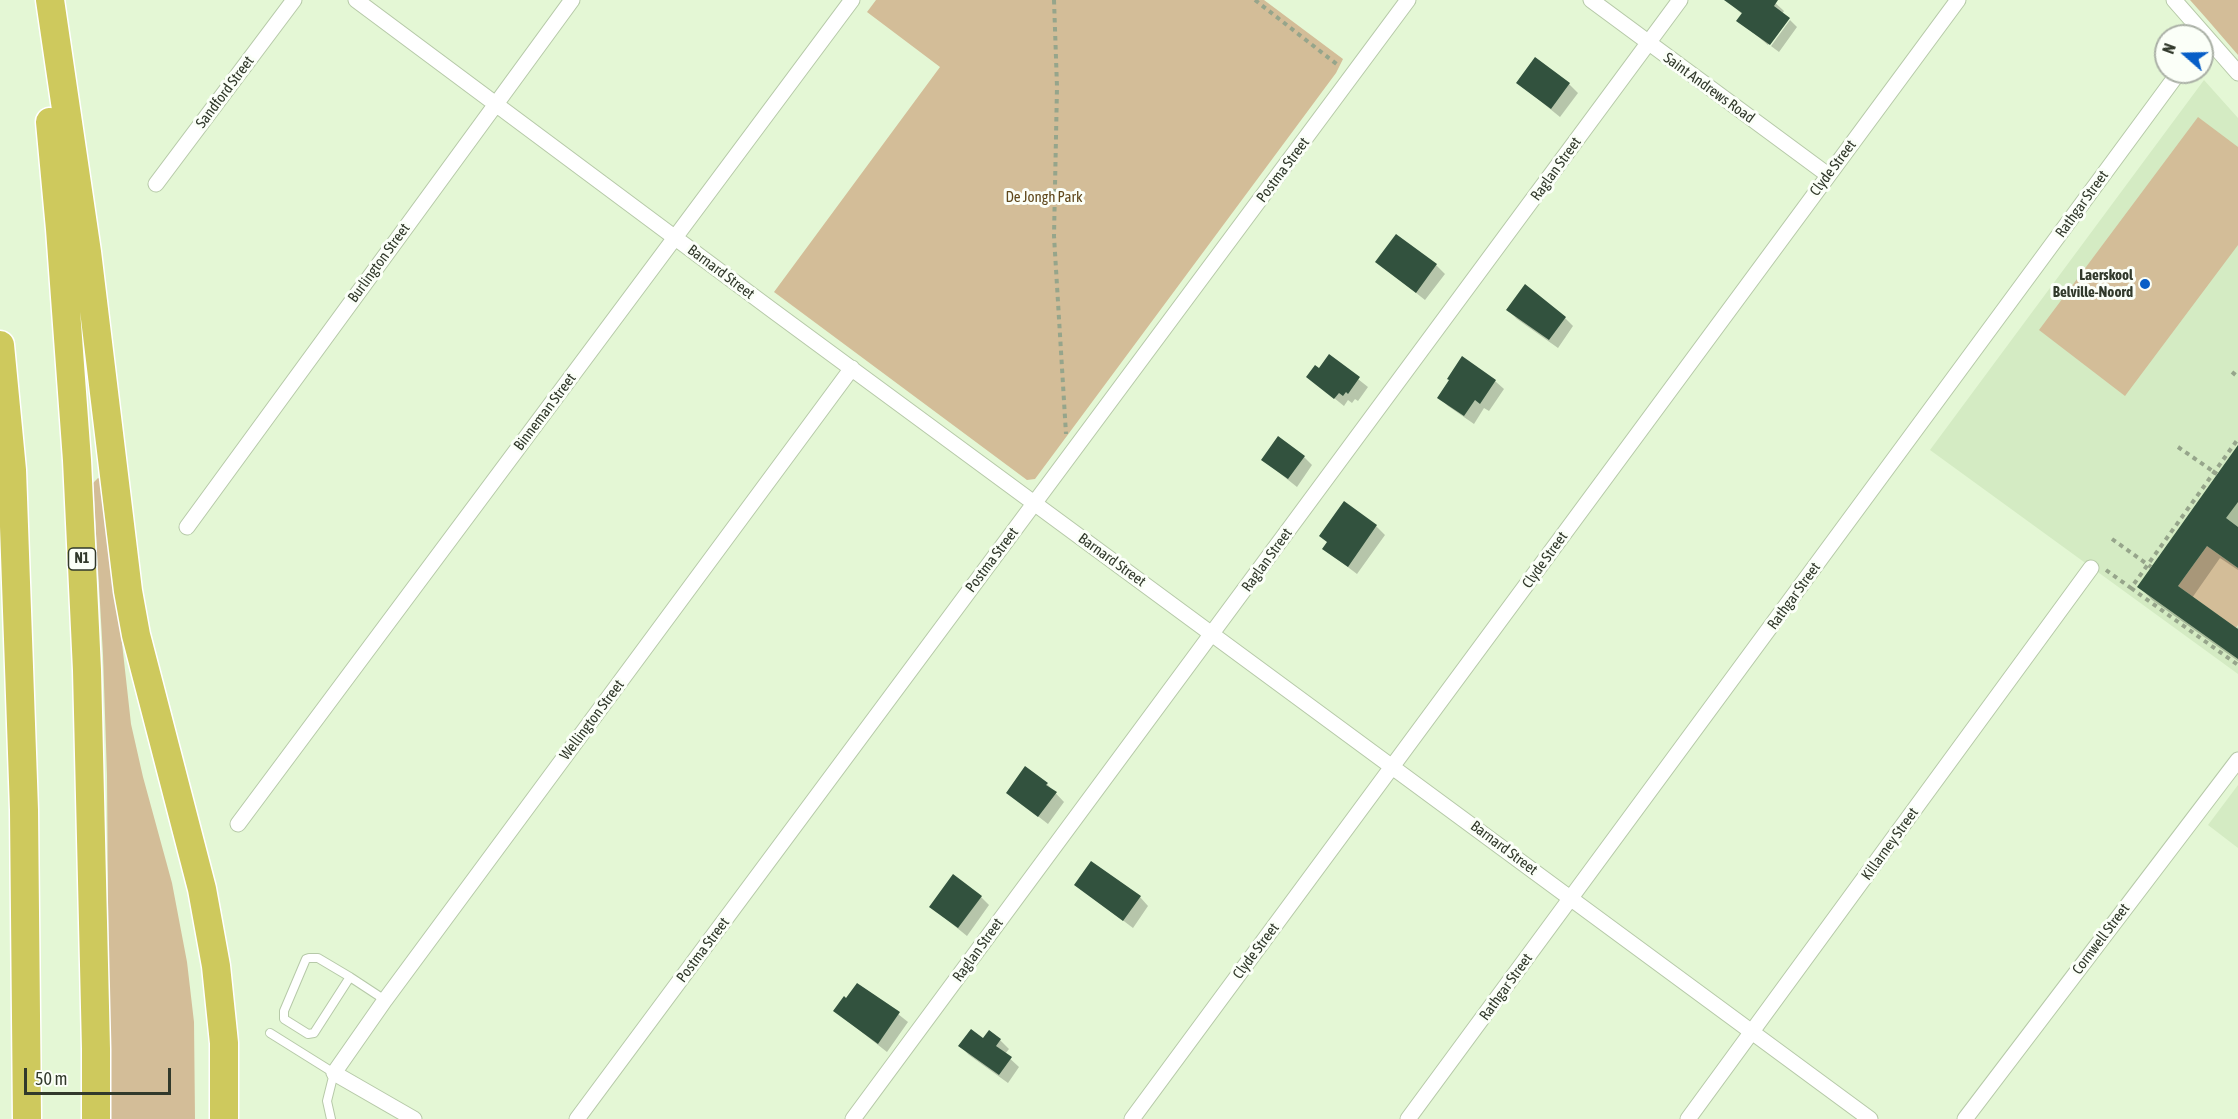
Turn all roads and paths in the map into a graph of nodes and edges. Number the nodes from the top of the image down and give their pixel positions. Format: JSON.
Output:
{"nodes":[{"id":1,"x":38,"y":0,"type":"edge"},
{"id":2,"x":50,"y":0,"type":"edge"},
{"id":3,"x":294,"y":0,"type":"edge"},
{"id":4,"x":356,"y":0,"type":"edge"},
{"id":5,"x":572,"y":0,"type":"edge"},
{"id":6,"x":852,"y":0,"type":"edge"},
{"id":7,"x":1054,"y":0,"type":"edge"},
{"id":8,"x":1255,"y":0,"type":"edge"},
{"id":9,"x":1408,"y":0,"type":"edge"},
{"id":10,"x":1590,"y":0,"type":"edge"},
{"id":11,"x":1680,"y":0,"type":"edge"},
{"id":12,"x":1958,"y":0,"type":"edge"},
{"id":13,"x":2174,"y":0,"type":"edge"},
{"id":14,"x":2192,"y":24,"type":"edge"},
{"id":15,"x":1648,"y":43,"type":"junction"},
{"id":16,"x":2214,"y":49,"type":"edge"},
{"id":17,"x":1339,"y":66,"type":"dead end"},
{"id":18,"x":2238,"y":73,"type":"edge"},
{"id":19,"x":2170,"y":84,"type":"edge"},
{"id":20,"x":495,"y":104,"type":"junction"},
{"id":21,"x":1828,"y":175,"type":"junction"},
{"id":22,"x":156,"y":184,"type":"dead end"},
{"id":23,"x":675,"y":237,"type":"junction"},
{"id":24,"x":0,"y":345,"type":"edge"},
{"id":25,"x":852,"y":368,"type":"junction"},
{"id":26,"x":2232,"y":372,"type":"dead end"},
{"id":27,"x":2238,"y":377,"type":"edge"},
{"id":28,"x":1066,"y":437,"type":"dead end"},
{"id":29,"x":2238,"y":439,"type":"edge"},
{"id":30,"x":2178,"y":447,"type":"dead end"},
{"id":31,"x":2216,"y":473,"type":"junction"},
{"id":32,"x":1034,"y":504,"type":"junction"},
{"id":33,"x":187,"y":527,"type":"dead end"},
{"id":34,"x":2112,"y":539,"type":"dead end"},
{"id":35,"x":2149,"y":566,"type":"junction"},
{"id":36,"x":2098,"y":568,"type":"joint"},
{"id":37,"x":2131,"y":588,"type":"junction"},
{"id":38,"x":1212,"y":633,"type":"junction"},
{"id":39,"x":2238,"y":665,"type":"edge"},
{"id":40,"x":2238,"y":760,"type":"edge"},
{"id":41,"x":1393,"y":766,"type":"junction"},
{"id":42,"x":238,"y":824,"type":"dead end"},
{"id":43,"x":1571,"y":898,"type":"junction"},
{"id":44,"x":350,"y":977,"type":"junction"},
{"id":45,"x":385,"y":1000,"type":"junction"},
{"id":46,"x":1752,"y":1032,"type":"junction"},
{"id":47,"x":270,"y":1033,"type":"dead end"},
{"id":48,"x":334,"y":1072,"type":"junction"},
{"id":49,"x":27,"y":1119,"type":"edge"},
{"id":50,"x":96,"y":1119,"type":"edge"},
{"id":51,"x":224,"y":1119,"type":"edge"},
{"id":52,"x":331,"y":1119,"type":"edge"},
{"id":53,"x":414,"y":1119,"type":"edge"},
{"id":54,"x":577,"y":1119,"type":"edge"},
{"id":55,"x":854,"y":1119,"type":"edge"},
{"id":56,"x":1132,"y":1119,"type":"edge"},
{"id":57,"x":1408,"y":1119,"type":"edge"},
{"id":58,"x":1688,"y":1119,"type":"edge"},
{"id":59,"x":1870,"y":1119,"type":"edge"},
{"id":60,"x":1965,"y":1119,"type":"edge"}],
"edges":[{"from":1,"to":50,"type":"highway","number":"N1"},
{"from":2,"to":51,"type":"highway"},
{"from":3,"to":22,"type":"street","name":"Sandford Street"},
{"from":4,"to":20,"type":"street","name":"Barnard Street"},
{"from":5,"to":20,"type":"street","name":"Burlington Street"},
{"from":6,"to":23,"type":"street","name":"Binneman Street"},
{"from":7,"to":28,"type":"path"},
{"from":8,"to":17,"type":"path"},
{"from":9,"to":32,"type":"street","name":"Postma Street"},
{"from":10,"to":15,"type":"street","name":"Saint Andrews Road"},
{"from":11,"to":15,"type":"street","name":"Raglan Street"},
{"from":12,"to":21,"type":"street","name":"Clyde Street"},
{"from":13,"to":14,"type":"street"},
{"from":15,"to":21,"type":"street","name":"Saint Andrews Road"},
{"from":15,"to":38,"type":"street","name":"Raglan Street"},
{"from":16,"to":18,"type":"street"},
{"from":19,"to":43,"type":"street","name":"Rathgar Street"},
{"from":20,"to":23,"type":"street","name":"Barnard Street"},
{"from":20,"to":33,"type":"street","name":"Burlington Street"},
{"from":21,"to":41,"type":"street","name":"Clyde Street"},
{"from":23,"to":25,"type":"street","name":"Barnard Street"},
{"from":23,"to":42,"type":"street","name":"Binneman Street"},
{"from":24,"to":49,"type":"highway"},
{"from":25,"to":32,"type":"street","name":"Barnard Street"},
{"from":25,"to":45,"type":"street","name":"Wellington Street"},
{"from":26,"to":27,"type":"path"},
{"from":29,"to":31,"type":"path"},
{"from":30,"to":31,"type":"path"},
{"from":31,"to":35,"type":"path"},
{"from":32,"to":38,"type":"street","name":"Barnard Street"},
{"from":32,"to":54,"type":"street","name":"Postma Street"},
{"from":34,"to":35,"type":"path"},
{"from":35,"to":37,"type":"path"},
{"from":36,"to":37,"type":"path"},
{"from":36,"to":46,"type":"street","name":"Killarney Street"},
{"from":37,"to":39,"type":"path"},
{"from":38,"to":41,"type":"street","name":"Barnard Street"},
{"from":38,"to":55,"type":"street","name":"Raglan Street"},
{"from":40,"to":60,"type":"street","name":"Cornwell Street"},
{"from":41,"to":43,"type":"street","name":"Barnard Street"},
{"from":41,"to":56,"type":"street","name":"Clyde Street"},
{"from":43,"to":46,"type":"street","name":"Barnard Street"},
{"from":43,"to":57,"type":"street","name":"Rathgar Street"},
{"from":44,"to":44,"type":"lane"},
{"from":44,"to":45,"type":"lane"},
{"from":45,"to":48,"type":"street","name":"Wellington Street"},
{"from":46,"to":58,"type":"street","name":"Killarney Street"},
{"from":46,"to":59,"type":"street","name":"Barnard Street"},
{"from":47,"to":48,"type":"lane"},
{"from":48,"to":52,"type":"lane"},
{"from":48,"to":53,"type":"street"}]}
